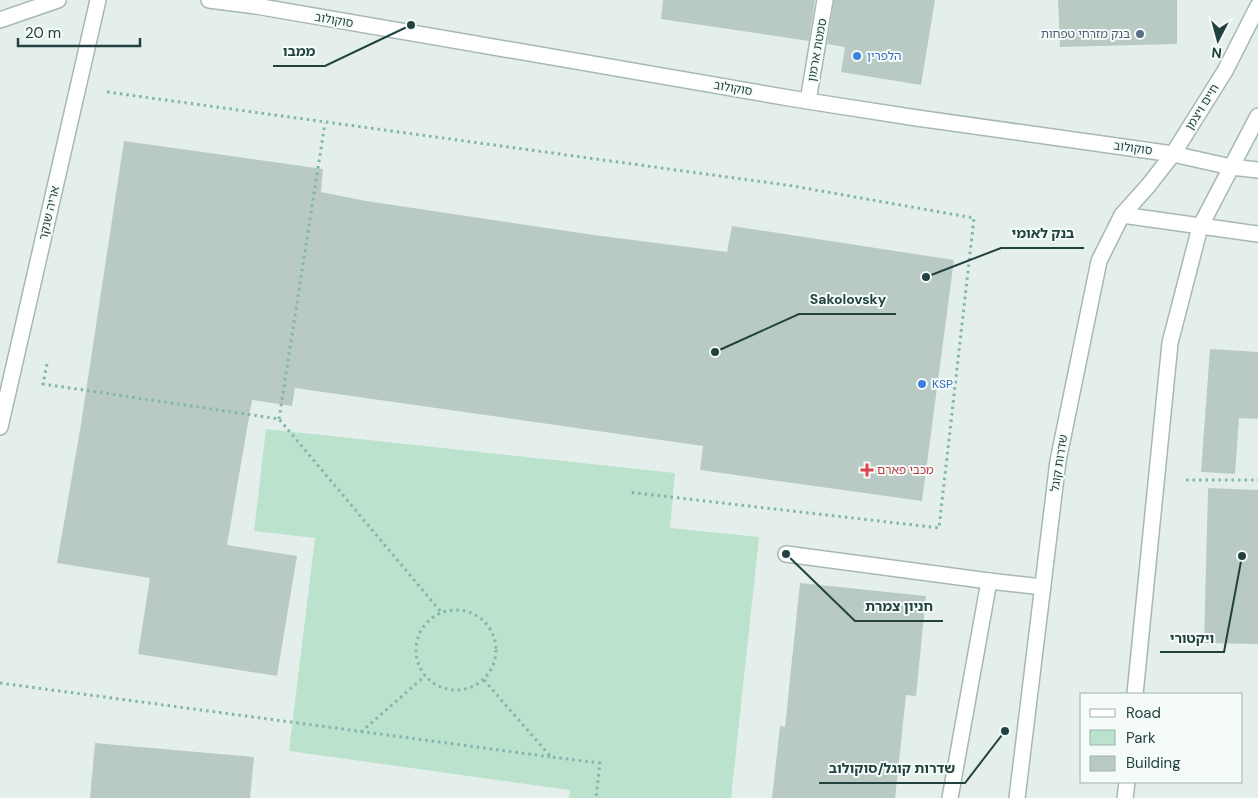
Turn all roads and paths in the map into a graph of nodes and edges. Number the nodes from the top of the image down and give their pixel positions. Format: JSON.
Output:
{"nodes":[{"id":1,"x":58,"y":0,"type":"edge"},
{"id":2,"x":98,"y":0,"type":"edge"},
{"id":3,"x":209,"y":0,"type":"edge"},
{"id":4,"x":825,"y":0,"type":"edge"},
{"id":5,"x":1258,"y":6,"type":"edge"},
{"id":6,"x":0,"y":20,"type":"edge"},
{"id":7,"x":99,"y":91,"type":"dead end"},
{"id":8,"x":808,"y":101,"type":"junction"},
{"id":9,"x":1258,"y":116,"type":"edge"},
{"id":10,"x":325,"y":123,"type":"junction"},
{"id":11,"x":1173,"y":154,"type":"junction"},
{"id":12,"x":1231,"y":167,"type":"junction"},
{"id":13,"x":1258,"y":170,"type":"edge"},
{"id":14,"x":1122,"y":215,"type":"junction"},
{"id":15,"x":1200,"y":227,"type":"junction"},
{"id":16,"x":1258,"y":234,"type":"edge"},
{"id":17,"x":49,"y":354,"type":"dead end"},
{"id":18,"x":279,"y":420,"type":"junction"},
{"id":19,"x":0,"y":426,"type":"edge"},
{"id":20,"x":1155,"y":480,"type":"junction"},
{"id":21,"x":1258,"y":480,"type":"edge"},
{"id":22,"x":628,"y":492,"type":"dead end"},
{"id":23,"x":786,"y":554,"type":"dead end"},
{"id":24,"x":990,"y":582,"type":"junction"},
{"id":25,"x":1043,"y":587,"type":"junction"},
{"id":26,"x":441,"y":612,"type":"junction"},
{"id":27,"x":425,"y":676,"type":"junction"},
{"id":28,"x":484,"y":680,"type":"junction"},
{"id":29,"x":0,"y":683,"type":"edge"},
{"id":30,"x":1135,"y":693,"type":"edge"},
{"id":31,"x":361,"y":732,"type":"junction"},
{"id":32,"x":551,"y":757,"type":"junction"},
{"id":33,"x":1127,"y":783,"type":"edge"},
{"id":34,"x":596,"y":798,"type":"edge"},
{"id":35,"x":950,"y":798,"type":"edge"},
{"id":36,"x":1017,"y":798,"type":"edge"},
{"id":37,"x":1125,"y":798,"type":"edge"}],
"edges":[{"from":1,"to":6,"type":"street"},
{"from":2,"to":19,"type":"street","name":"אריה שנקר"},
{"from":3,"to":8,"type":"street","name":"סוקולוב"},
{"from":4,"to":8,"type":"street","name":"סמטת ארמון"},
{"from":5,"to":11,"type":"street","name":"חיים ויצמן"},
{"from":7,"to":10,"type":"path"},
{"from":8,"to":11,"type":"street","name":"סוקולוב"},
{"from":9,"to":12,"type":"street"},
{"from":10,"to":18,"type":"path"},
{"from":10,"to":22,"type":"path"},
{"from":11,"to":12,"type":"street","name":"סוקולוב"},
{"from":11,"to":14,"type":"street","name":"שדרות קוגל"},
{"from":12,"to":13,"type":"street","name":"סוקולוב"},
{"from":12,"to":15,"type":"street"},
{"from":14,"to":15,"type":"street"},
{"from":14,"to":25,"type":"street","name":"שדרות קוגל"},
{"from":15,"to":16,"type":"street"},
{"from":15,"to":20,"type":"street"},
{"from":17,"to":18,"type":"path"},
{"from":18,"to":26,"type":"path"},
{"from":20,"to":21,"type":"path"},
{"from":20,"to":30,"type":"street"},
{"from":23,"to":24,"type":"street"},
{"from":24,"to":25,"type":"street"},
{"from":24,"to":35,"type":"street"},
{"from":25,"to":36,"type":"street","name":"שדרות קוגל"},
{"from":26,"to":27,"type":"path"},
{"from":26,"to":28,"type":"path"},
{"from":27,"to":28,"type":"path"},
{"from":27,"to":31,"type":"path"},
{"from":28,"to":32,"type":"path"},
{"from":29,"to":31,"type":"path"},
{"from":31,"to":32,"type":"path"},
{"from":32,"to":34,"type":"path"},
{"from":33,"to":37,"type":"street"}]}
